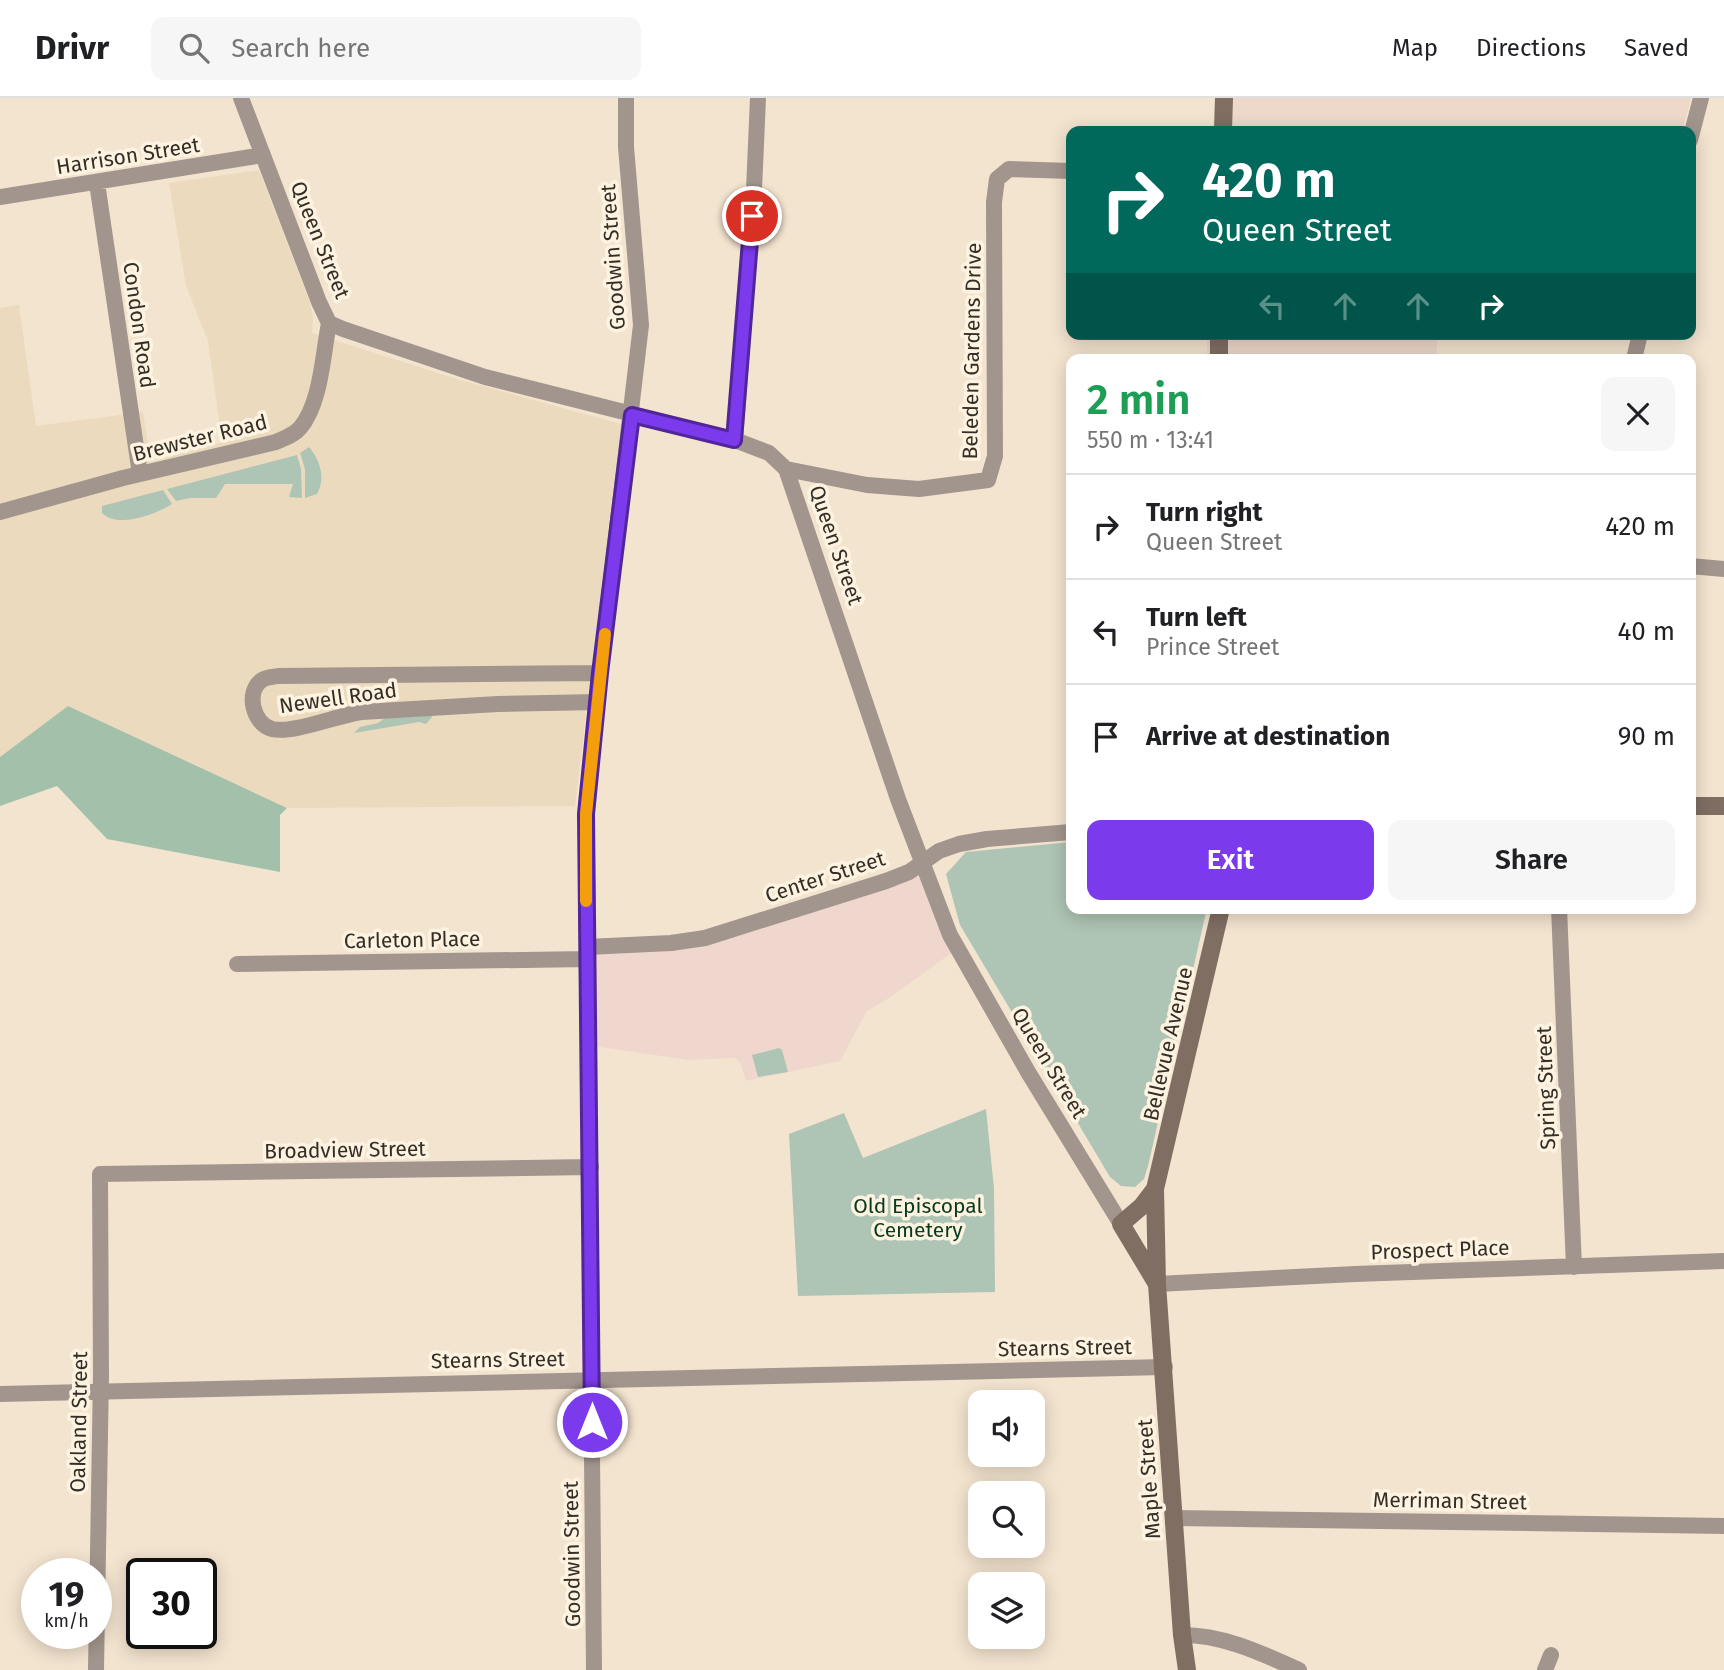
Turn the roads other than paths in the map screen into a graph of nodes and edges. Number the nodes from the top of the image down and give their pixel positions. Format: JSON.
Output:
{"nodes":[{"id":1,"x":241,"y":98,"type":"edge"},
{"id":2,"x":626,"y":98,"type":"edge"},
{"id":3,"x":758,"y":98,"type":"edge"},
{"id":4,"x":1224,"y":98,"type":"edge"},
{"id":5,"x":1701,"y":98,"type":"edge"},
{"id":6,"x":1223,"y":126,"type":"edge"},
{"id":7,"x":1694,"y":126,"type":"edge"},
{"id":8,"x":263,"y":155,"type":"junction"},
{"id":9,"x":1066,"y":171,"type":"edge"},
{"id":10,"x":97,"y":183,"type":"junction"},
{"id":11,"x":0,"y":197,"type":"edge"},
{"id":12,"x":329,"y":323,"type":"junction"},
{"id":13,"x":632,"y":415,"type":"junction"},
{"id":14,"x":734,"y":440,"type":"junction"},
{"id":15,"x":786,"y":469,"type":"junction"},
{"id":16,"x":140,"y":474,"type":"junction"},
{"id":17,"x":0,"y":512,"type":"edge"},
{"id":18,"x":1696,"y":567,"type":"edge"},
{"id":19,"x":1724,"y":569,"type":"edge"},
{"id":20,"x":600,"y":673,"type":"junction"},
{"id":21,"x":598,"y":702,"type":"junction"},
{"id":22,"x":1696,"y":806,"type":"edge"},
{"id":23,"x":1724,"y":806,"type":"edge"},
{"id":24,"x":1066,"y":833,"type":"edge"},
{"id":25,"x":922,"y":863,"type":"junction"},
{"id":26,"x":1220,"y":914,"type":"edge"},
{"id":27,"x":1559,"y":914,"type":"edge"},
{"id":28,"x":587,"y":953,"type":"junction"},
{"id":29,"x":237,"y":964,"type":"dead end"},
{"id":30,"x":591,"y":1167,"type":"junction"},
{"id":31,"x":100,"y":1174,"type":"joint"},
{"id":32,"x":1156,"y":1189,"type":"junction"},
{"id":33,"x":1121,"y":1224,"type":"junction"},
{"id":34,"x":1724,"y":1261,"type":"edge"},
{"id":35,"x":1574,"y":1267,"type":"junction"},
{"id":36,"x":1157,"y":1284,"type":"junction"},
{"id":37,"x":1165,"y":1367,"type":"junction"},
{"id":38,"x":592,"y":1378,"type":"junction"},
{"id":39,"x":101,"y":1391,"type":"junction"},
{"id":40,"x":0,"y":1394,"type":"edge"},
{"id":41,"x":1175,"y":1518,"type":"junction"},
{"id":42,"x":1724,"y":1526,"type":"edge"},
{"id":43,"x":1182,"y":1635,"type":"junction"},
{"id":44,"x":96,"y":1670,"type":"edge"},
{"id":45,"x":594,"y":1670,"type":"edge"},
{"id":46,"x":1187,"y":1670,"type":"edge"},
{"id":47,"x":1299,"y":1670,"type":"edge"}],
"edges":[{"from":1,"to":8,"type":"street","name":"Queen Street"},
{"from":2,"to":13,"type":"street","name":"Goodwin Street"},
{"from":3,"to":14,"type":"street"},
{"from":4,"to":6,"type":"street"},
{"from":5,"to":7,"type":"street"},
{"from":8,"to":10,"type":"street","name":"Harrison Street"},
{"from":8,"to":12,"type":"street","name":"Queen Street"},
{"from":9,"to":15,"type":"street","name":"Beleden Gardens Drive"},
{"from":10,"to":11,"type":"street","name":"Harrison Street"},
{"from":10,"to":16,"type":"street","name":"Condon Road"},
{"from":12,"to":13,"type":"street","name":"Queen Street"},
{"from":12,"to":16,"type":"street","name":"Brewster Road"},
{"from":13,"to":14,"type":"street","name":"Queen Street"},
{"from":13,"to":20,"type":"street","name":"Goodwin Street"},
{"from":14,"to":15,"type":"street","name":"Queen Street"},
{"from":15,"to":25,"type":"street","name":"Queen Street"},
{"from":16,"to":17,"type":"street","name":"Brewster Road"},
{"from":18,"to":19,"type":"street"},
{"from":20,"to":21,"type":"street","name":"Goodwin Street"},
{"from":20,"to":21,"type":"street","name":"Newell Road"},
{"from":21,"to":28,"type":"street","name":"Goodwin Street"},
{"from":22,"to":23,"type":"street"},
{"from":24,"to":25,"type":"street","name":"Center Street"},
{"from":25,"to":28,"type":"street","name":"Center Street"},
{"from":25,"to":33,"type":"street","name":"Queen Street"},
{"from":26,"to":32,"type":"street","name":"Bellevue Avenue"},
{"from":27,"to":35,"type":"street","name":"Spring Street"},
{"from":28,"to":29,"type":"street","name":"Carleton Place"},
{"from":28,"to":30,"type":"street","name":"Goodwin Street"},
{"from":30,"to":31,"type":"street","name":"Broadview Street"},
{"from":30,"to":38,"type":"street","name":"Goodwin Street"},
{"from":31,"to":39,"type":"street","name":"Oakland Street"},
{"from":32,"to":33,"type":"street","name":"Bellevue Avenue"},
{"from":32,"to":36,"type":"street","name":"Bellevue Avenue"},
{"from":33,"to":36,"type":"street","name":"Queen Street"},
{"from":34,"to":35,"type":"street","name":"Prospect Place"},
{"from":35,"to":36,"type":"street","name":"Prospect Place"},
{"from":36,"to":37,"type":"street","name":"Maple Street"},
{"from":37,"to":38,"type":"street","name":"Stearns Street"},
{"from":37,"to":41,"type":"street","name":"Maple Street"},
{"from":38,"to":39,"type":"street","name":"Stearns Street"},
{"from":38,"to":45,"type":"street","name":"Goodwin Street"},
{"from":39,"to":40,"type":"street","name":"Stearns Street"},
{"from":39,"to":44,"type":"street","name":"Oakland Street"},
{"from":41,"to":42,"type":"street","name":"Merriman Street"},
{"from":41,"to":43,"type":"street","name":"Maple Street"},
{"from":43,"to":46,"type":"street","name":"Maple Street"},
{"from":43,"to":47,"type":"street"}]}
